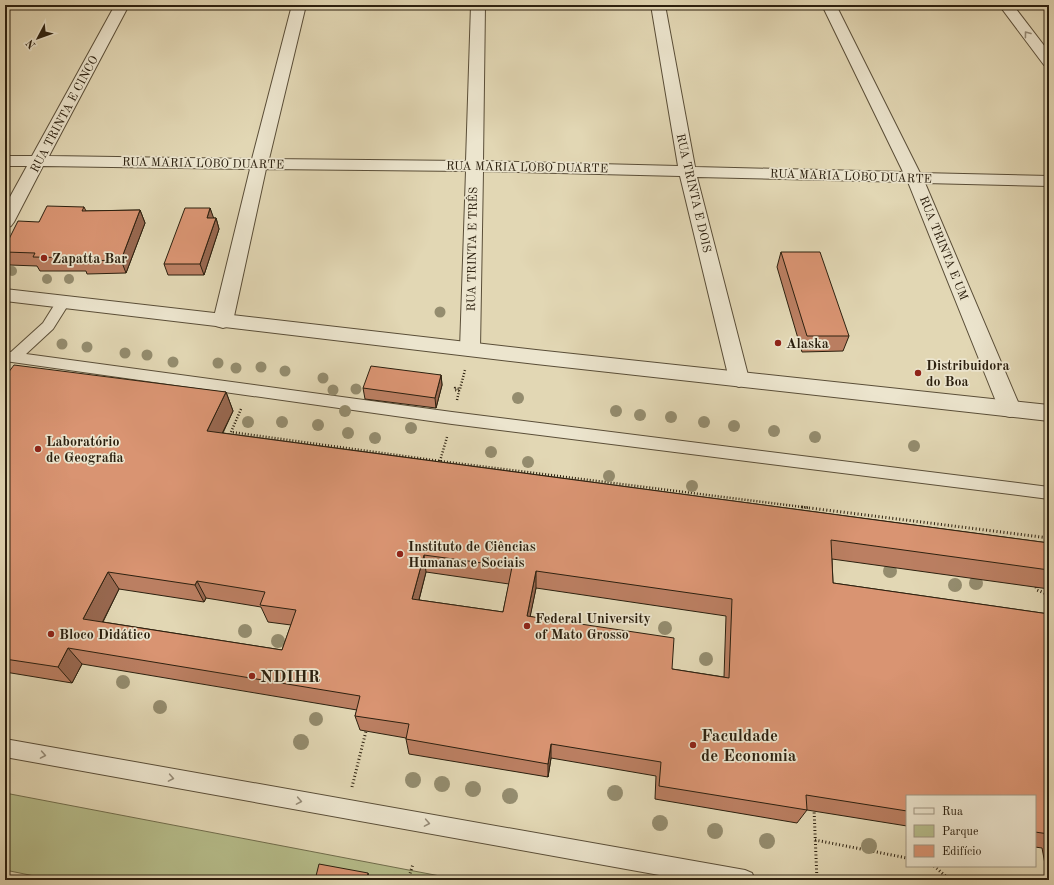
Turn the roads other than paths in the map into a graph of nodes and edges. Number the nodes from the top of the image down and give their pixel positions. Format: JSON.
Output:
{"nodes":[{"id":1,"x":122,"y":5,"type":"edge"},
{"id":2,"x":299,"y":5,"type":"edge"},
{"id":3,"x":478,"y":5,"type":"edge"},
{"id":4,"x":658,"y":5,"type":"edge"},
{"id":5,"x":829,"y":5,"type":"edge"},
{"id":6,"x":1006,"y":5,"type":"edge"},
{"id":7,"x":1049,"y":62,"type":"edge"},
{"id":8,"x":5,"y":161,"type":"edge"},
{"id":9,"x":39,"y":162,"type":"junction"},
{"id":10,"x":259,"y":164,"type":"junction"},
{"id":11,"x":474,"y":166,"type":"junction"},
{"id":12,"x":687,"y":171,"type":"junction"},
{"id":13,"x":914,"y":177,"type":"junction"},
{"id":14,"x":1049,"y":181,"type":"edge"},
{"id":15,"x":5,"y":222,"type":"edge"},
{"id":16,"x":5,"y":295,"type":"edge"},
{"id":17,"x":63,"y":302,"type":"junction"},
{"id":18,"x":223,"y":320,"type":"junction"},
{"id":19,"x":470,"y":349,"type":"junction"},
{"id":20,"x":10,"y":357,"type":"edge"},
{"id":21,"x":739,"y":379,"type":"junction"},
{"id":22,"x":1010,"y":409,"type":"junction"},
{"id":23,"x":1049,"y":413,"type":"edge"},
{"id":24,"x":1049,"y":493,"type":"edge"},
{"id":25,"x":5,"y":748,"type":"edge"},
{"id":26,"x":745,"y":880,"type":"edge"}],
"edges":[{"from":1,"to":9,"type":"street","name":"RUA TRINTA E CINCO"},
{"from":2,"to":10,"type":"street"},
{"from":3,"to":11,"type":"street","name":"RUA TRINTA E TRÊS"},
{"from":4,"to":12,"type":"street","name":"RUA TRINTA E DOIS"},
{"from":5,"to":13,"type":"street","name":"RUA TRINTA E UM"},
{"from":7,"to":6,"type":"street","one_way":true},
{"from":8,"to":9,"type":"street","name":"RUA MARIA LOBO DUARTE"},
{"from":9,"to":10,"type":"street","name":"RUA MARIA LOBO DUARTE"},
{"from":9,"to":15,"type":"street","name":"RUA TRINTA E CINCO"},
{"from":10,"to":11,"type":"street","name":"RUA MARIA LOBO DUARTE"},
{"from":10,"to":18,"type":"street"},
{"from":11,"to":12,"type":"street","name":"RUA MARIA LOBO DUARTE"},
{"from":11,"to":19,"type":"street","name":"RUA TRINTA E TRÊS"},
{"from":12,"to":13,"type":"street","name":"RUA MARIA LOBO DUARTE"},
{"from":12,"to":21,"type":"street","name":"RUA TRINTA E DOIS"},
{"from":13,"to":14,"type":"street","name":"RUA MARIA LOBO DUARTE"},
{"from":13,"to":22,"type":"street","name":"RUA TRINTA E UM"},
{"from":16,"to":17,"type":"street"},
{"from":17,"to":18,"type":"street"},
{"from":17,"to":20,"type":"lane"},
{"from":18,"to":19,"type":"street"},
{"from":19,"to":21,"type":"street"},
{"from":20,"to":24,"type":"lane"},
{"from":21,"to":22,"type":"street"},
{"from":22,"to":23,"type":"street"},
{"from":25,"to":26,"type":"lane","one_way":true}]}
